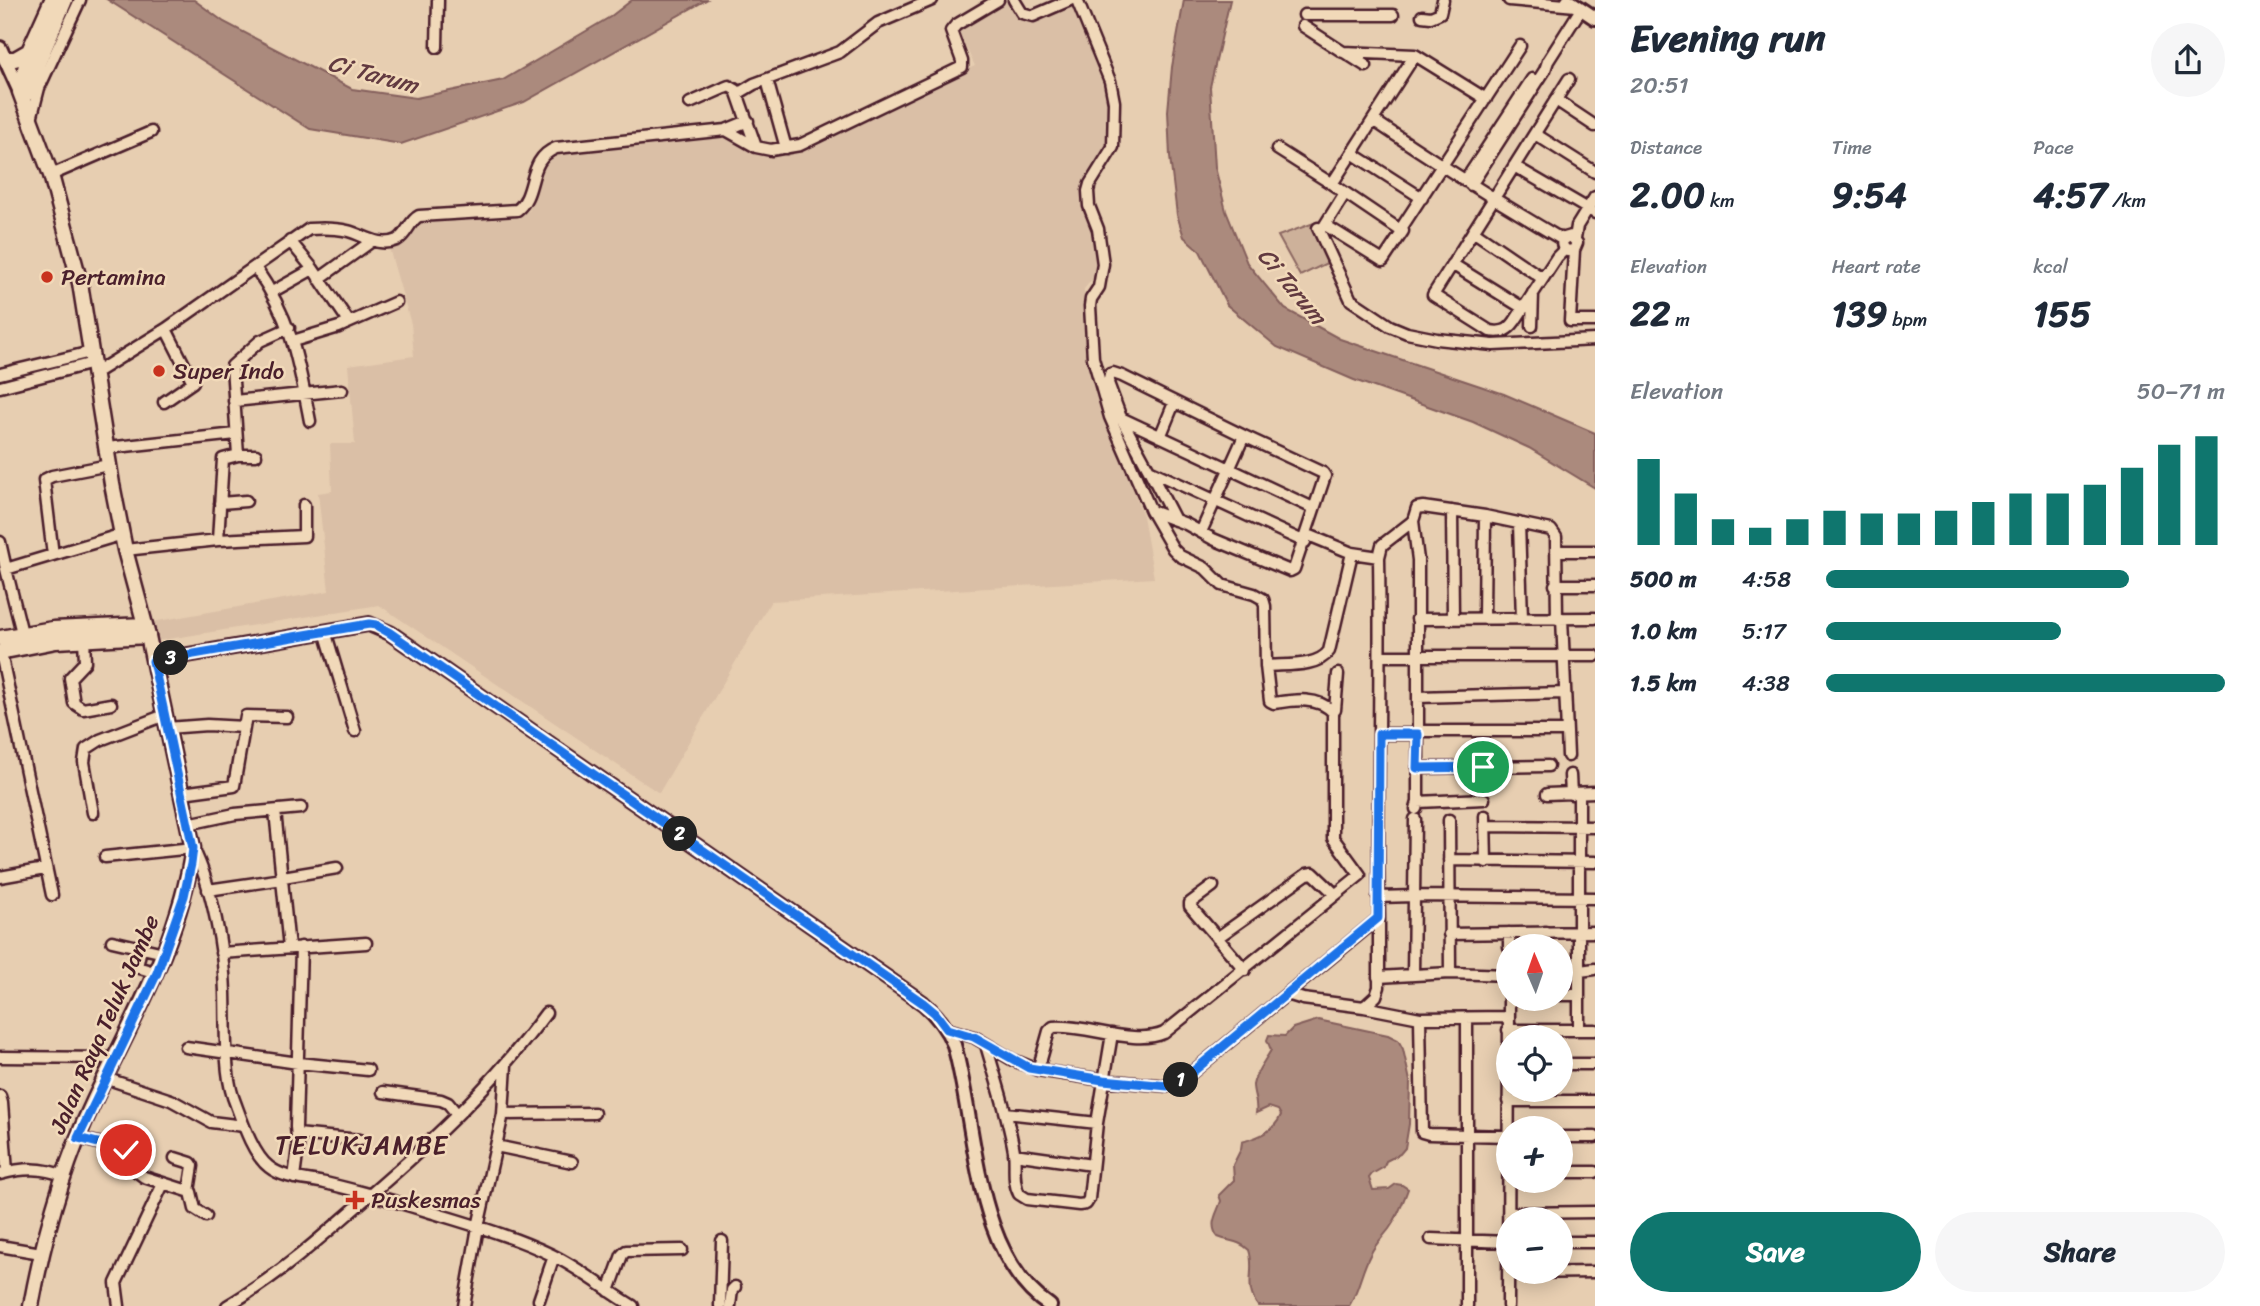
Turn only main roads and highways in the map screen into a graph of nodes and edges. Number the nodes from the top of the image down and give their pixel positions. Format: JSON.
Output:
{"nodes":[{"id":1,"x":52,"y":0,"type":"edge"},
{"id":2,"x":65,"y":0,"type":"edge"},
{"id":3,"x":49,"y":19,"type":"junction"},
{"id":4,"x":29,"y":51,"type":"junction"},
{"id":5,"x":3,"y":54,"type":"edge"},
{"id":6,"x":22,"y":98,"type":"junction"},
{"id":7,"x":146,"y":630,"type":"junction"},
{"id":8,"x":1,"y":651,"type":"edge"},
{"id":9,"x":31,"y":1306,"type":"edge"}],
"edges":[{"from":1,"to":3,"type":"main road"},
{"from":2,"to":3,"type":"main road"},
{"from":3,"to":4,"type":"main road"},
{"from":3,"to":6,"type":"main road"},
{"from":4,"to":5,"type":"main road"},
{"from":4,"to":6,"type":"main road"},
{"from":6,"to":7,"type":"main road","name":"Jalan Raya Teluk Jambe"},
{"from":7,"to":8,"type":"main road"},
{"from":7,"to":8,"type":"main road"},
{"from":7,"to":9,"type":"main road","name":"Jalan Raya Teluk Jambe"}]}
